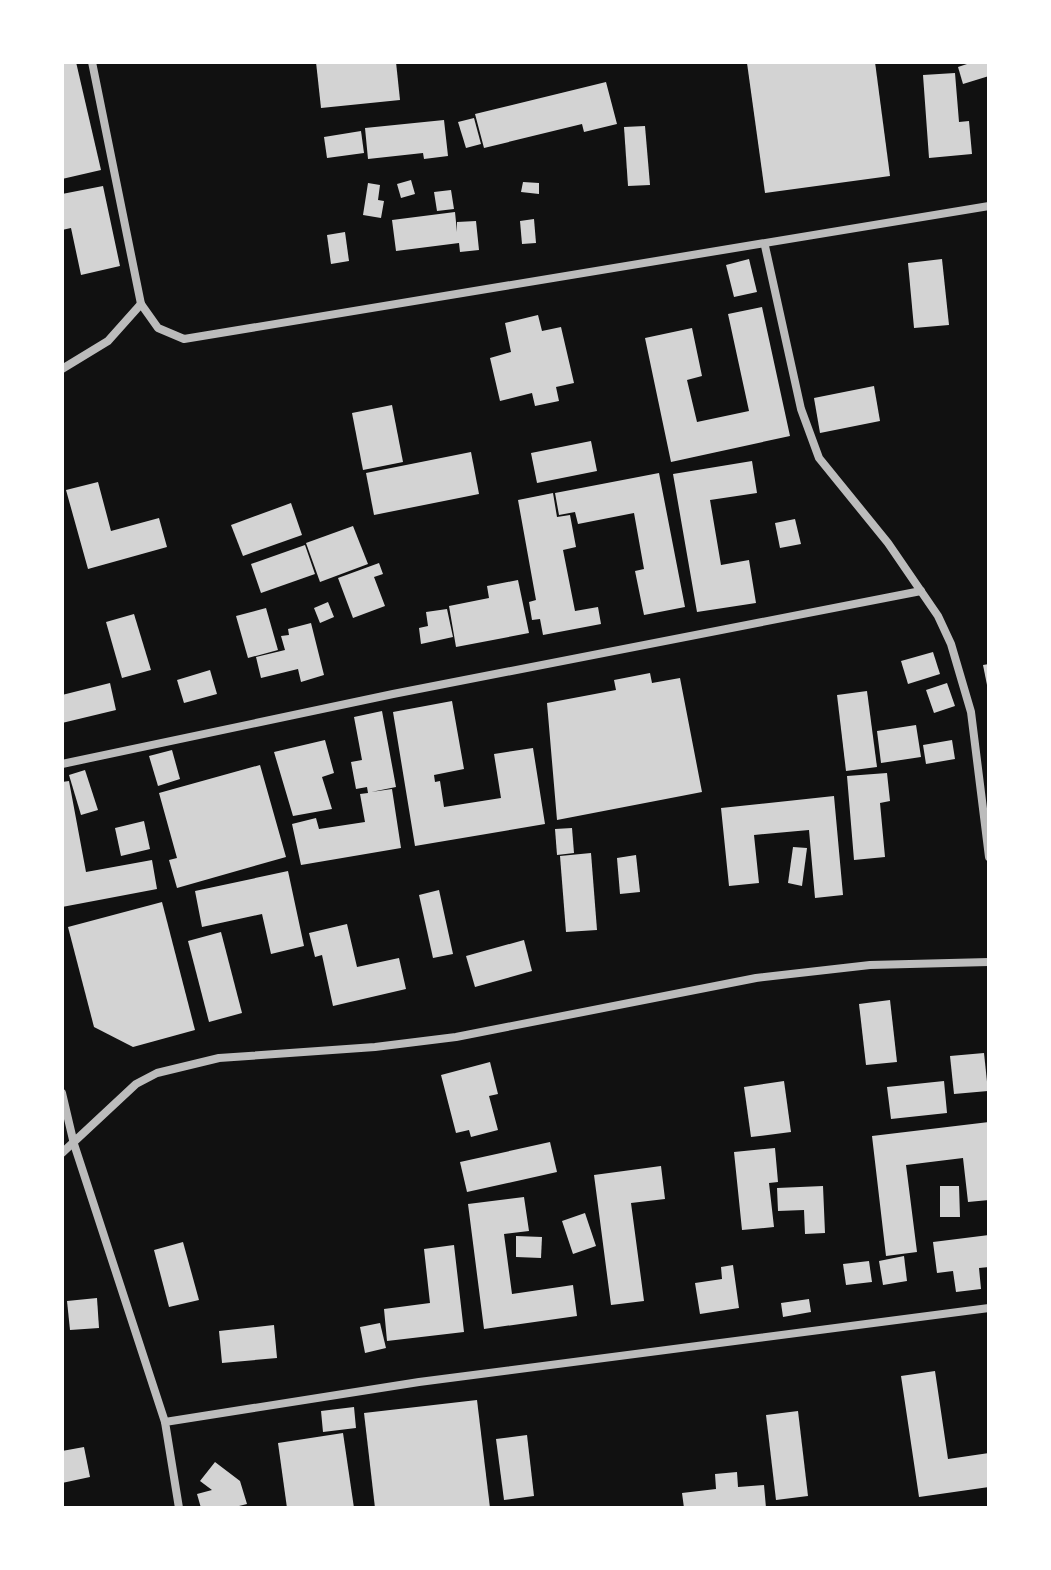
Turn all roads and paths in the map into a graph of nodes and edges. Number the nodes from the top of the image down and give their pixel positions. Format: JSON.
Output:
{"nodes":[{"id":1,"x":92,"y":62,"type":"edge"},
{"id":2,"x":989,"y":206,"type":"edge"},
{"id":3,"x":765,"y":246,"type":"junction"},
{"id":4,"x":141,"y":304,"type":"junction"},
{"id":5,"x":62,"y":369,"type":"edge"},
{"id":6,"x":921,"y":591,"type":"junction"},
{"id":7,"x":62,"y":764,"type":"edge"},
{"id":8,"x":989,"y":857,"type":"edge"},
{"id":9,"x":989,"y":962,"type":"edge"},
{"id":10,"x":62,"y":1093,"type":"edge"},
{"id":11,"x":74,"y":1144,"type":"junction"},
{"id":12,"x":62,"y":1153,"type":"edge"},
{"id":13,"x":989,"y":1308,"type":"edge"},
{"id":14,"x":165,"y":1422,"type":"junction"},
{"id":15,"x":179,"y":1508,"type":"edge"}],
"edges":[{"from":1,"to":4,"type":"street"},
{"from":2,"to":3,"type":"street"},
{"from":3,"to":4,"type":"street"},
{"from":3,"to":6,"type":"street"},
{"from":4,"to":5,"type":"street"},
{"from":6,"to":7,"type":"street"},
{"from":6,"to":8,"type":"street"},
{"from":9,"to":11,"type":"street"},
{"from":10,"to":11,"type":"street"},
{"from":11,"to":12,"type":"street"},
{"from":11,"to":14,"type":"street"},
{"from":13,"to":14,"type":"street"},
{"from":14,"to":15,"type":"street"}]}
